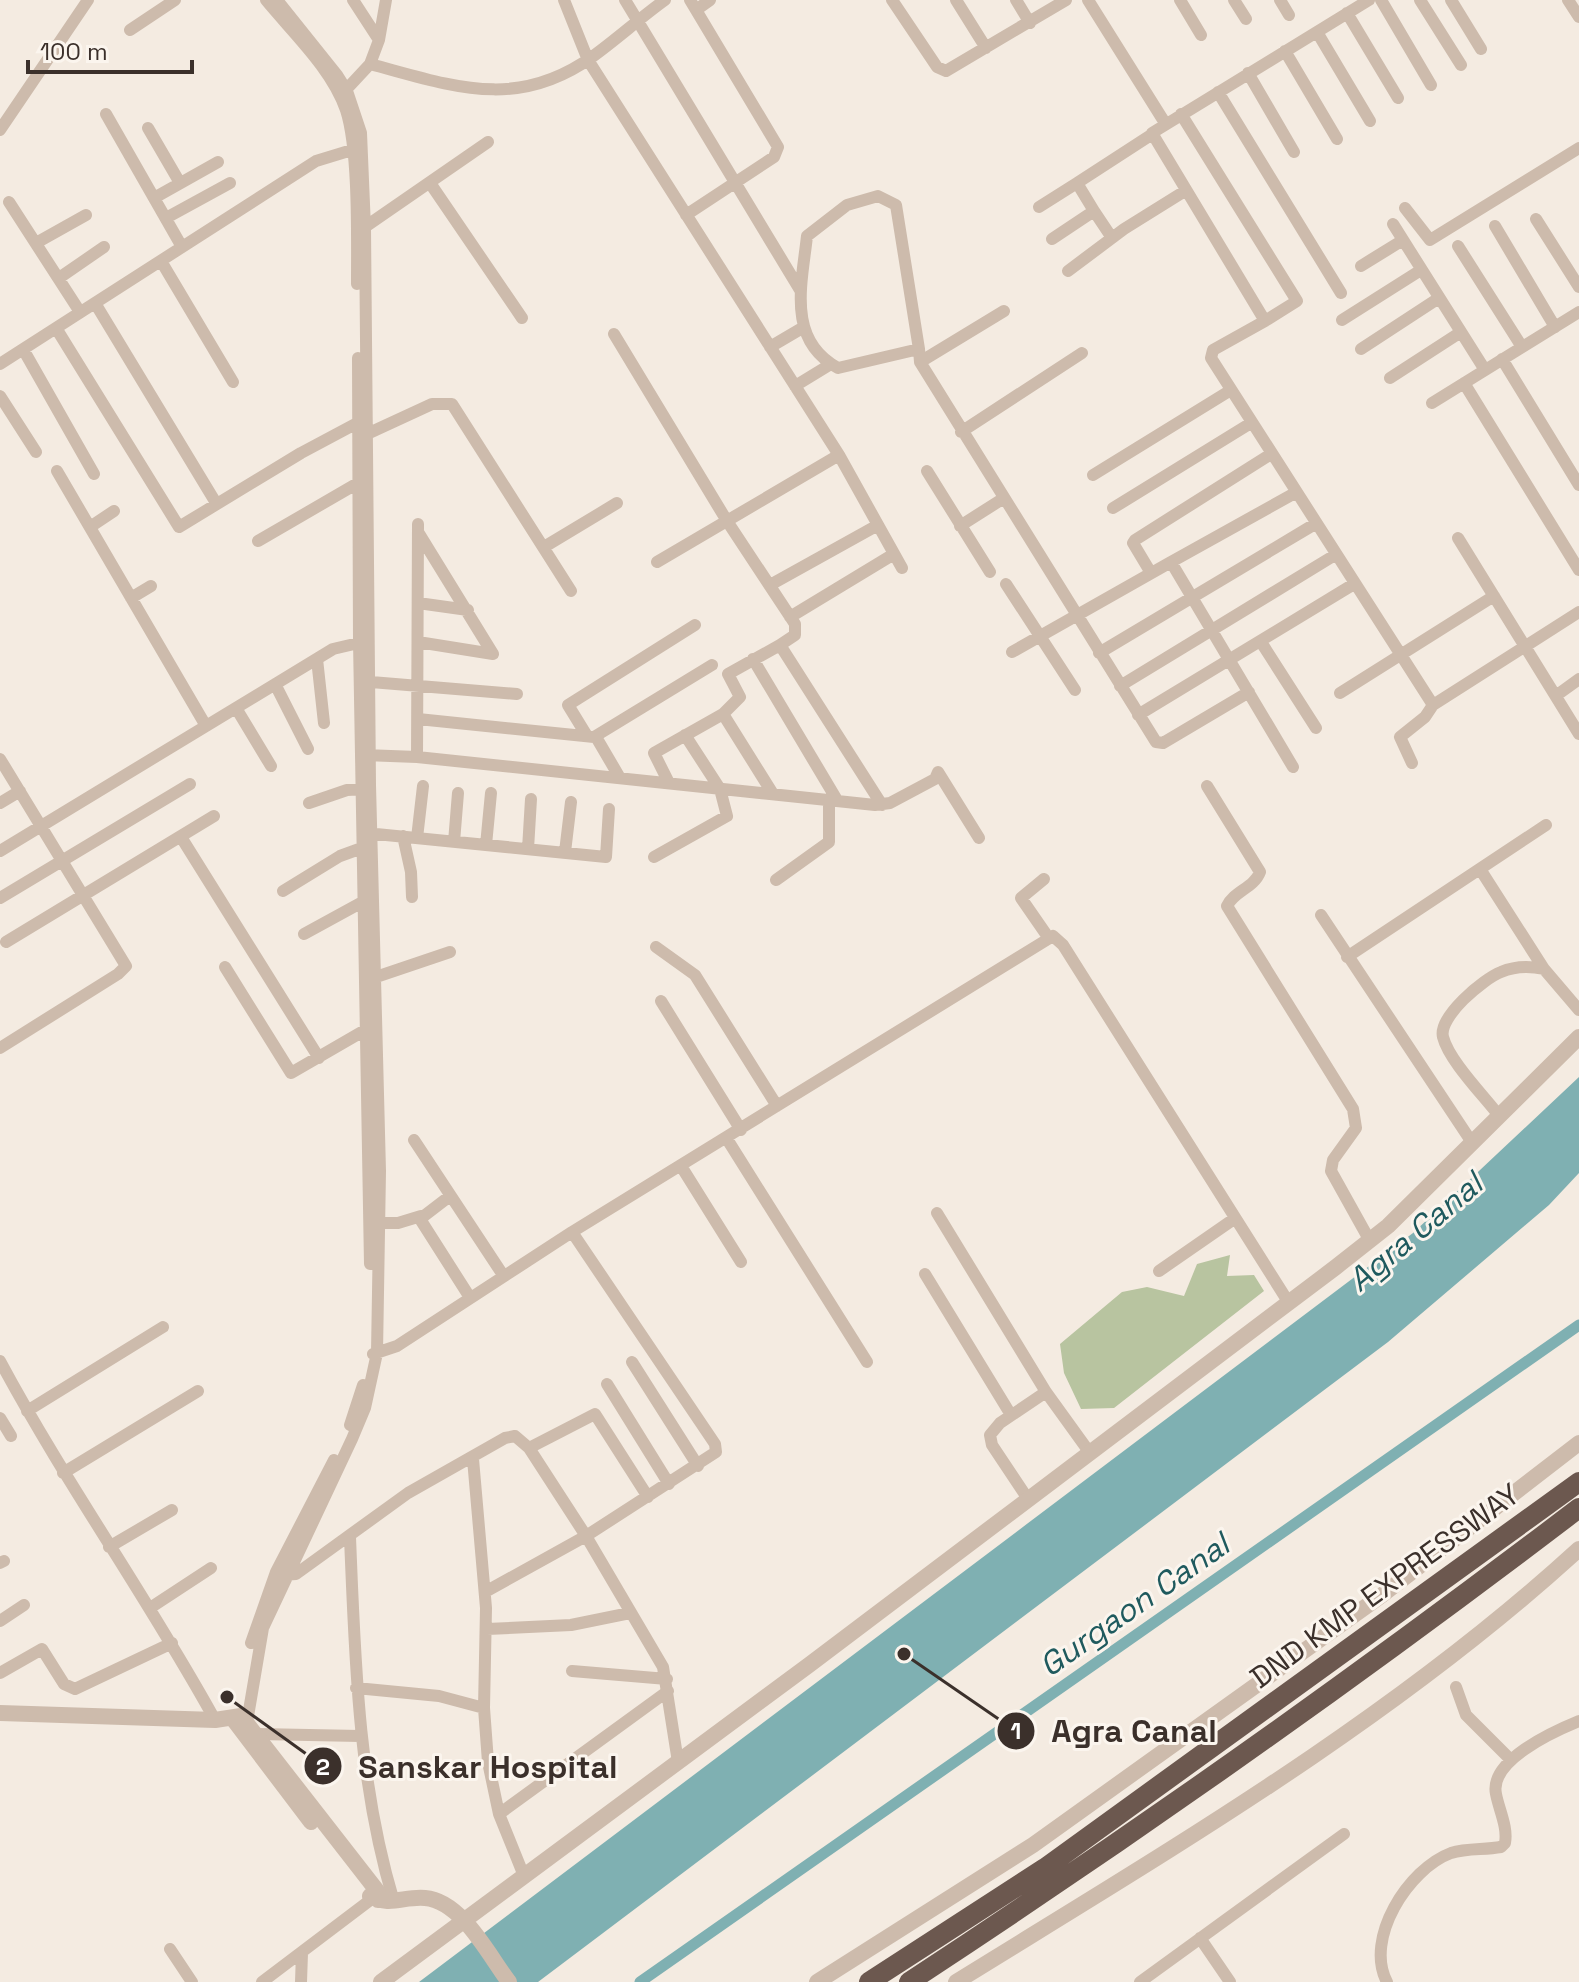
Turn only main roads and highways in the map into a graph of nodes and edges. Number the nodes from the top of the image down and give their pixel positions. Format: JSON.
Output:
{"nodes":[{"id":1,"x":1579,"y":1482,"type":"edge"},
{"id":2,"x":1579,"y":1508,"type":"edge"},
{"id":3,"x":869,"y":1982,"type":"edge"},
{"id":4,"x":909,"y":1982,"type":"edge"}],
"edges":[{"from":1,"to":3,"type":"highway","name":"DND KMP EXPRESSWAY"},
{"from":2,"to":4,"type":"highway","name":"DND KMP EXPRESSWAY"}]}
